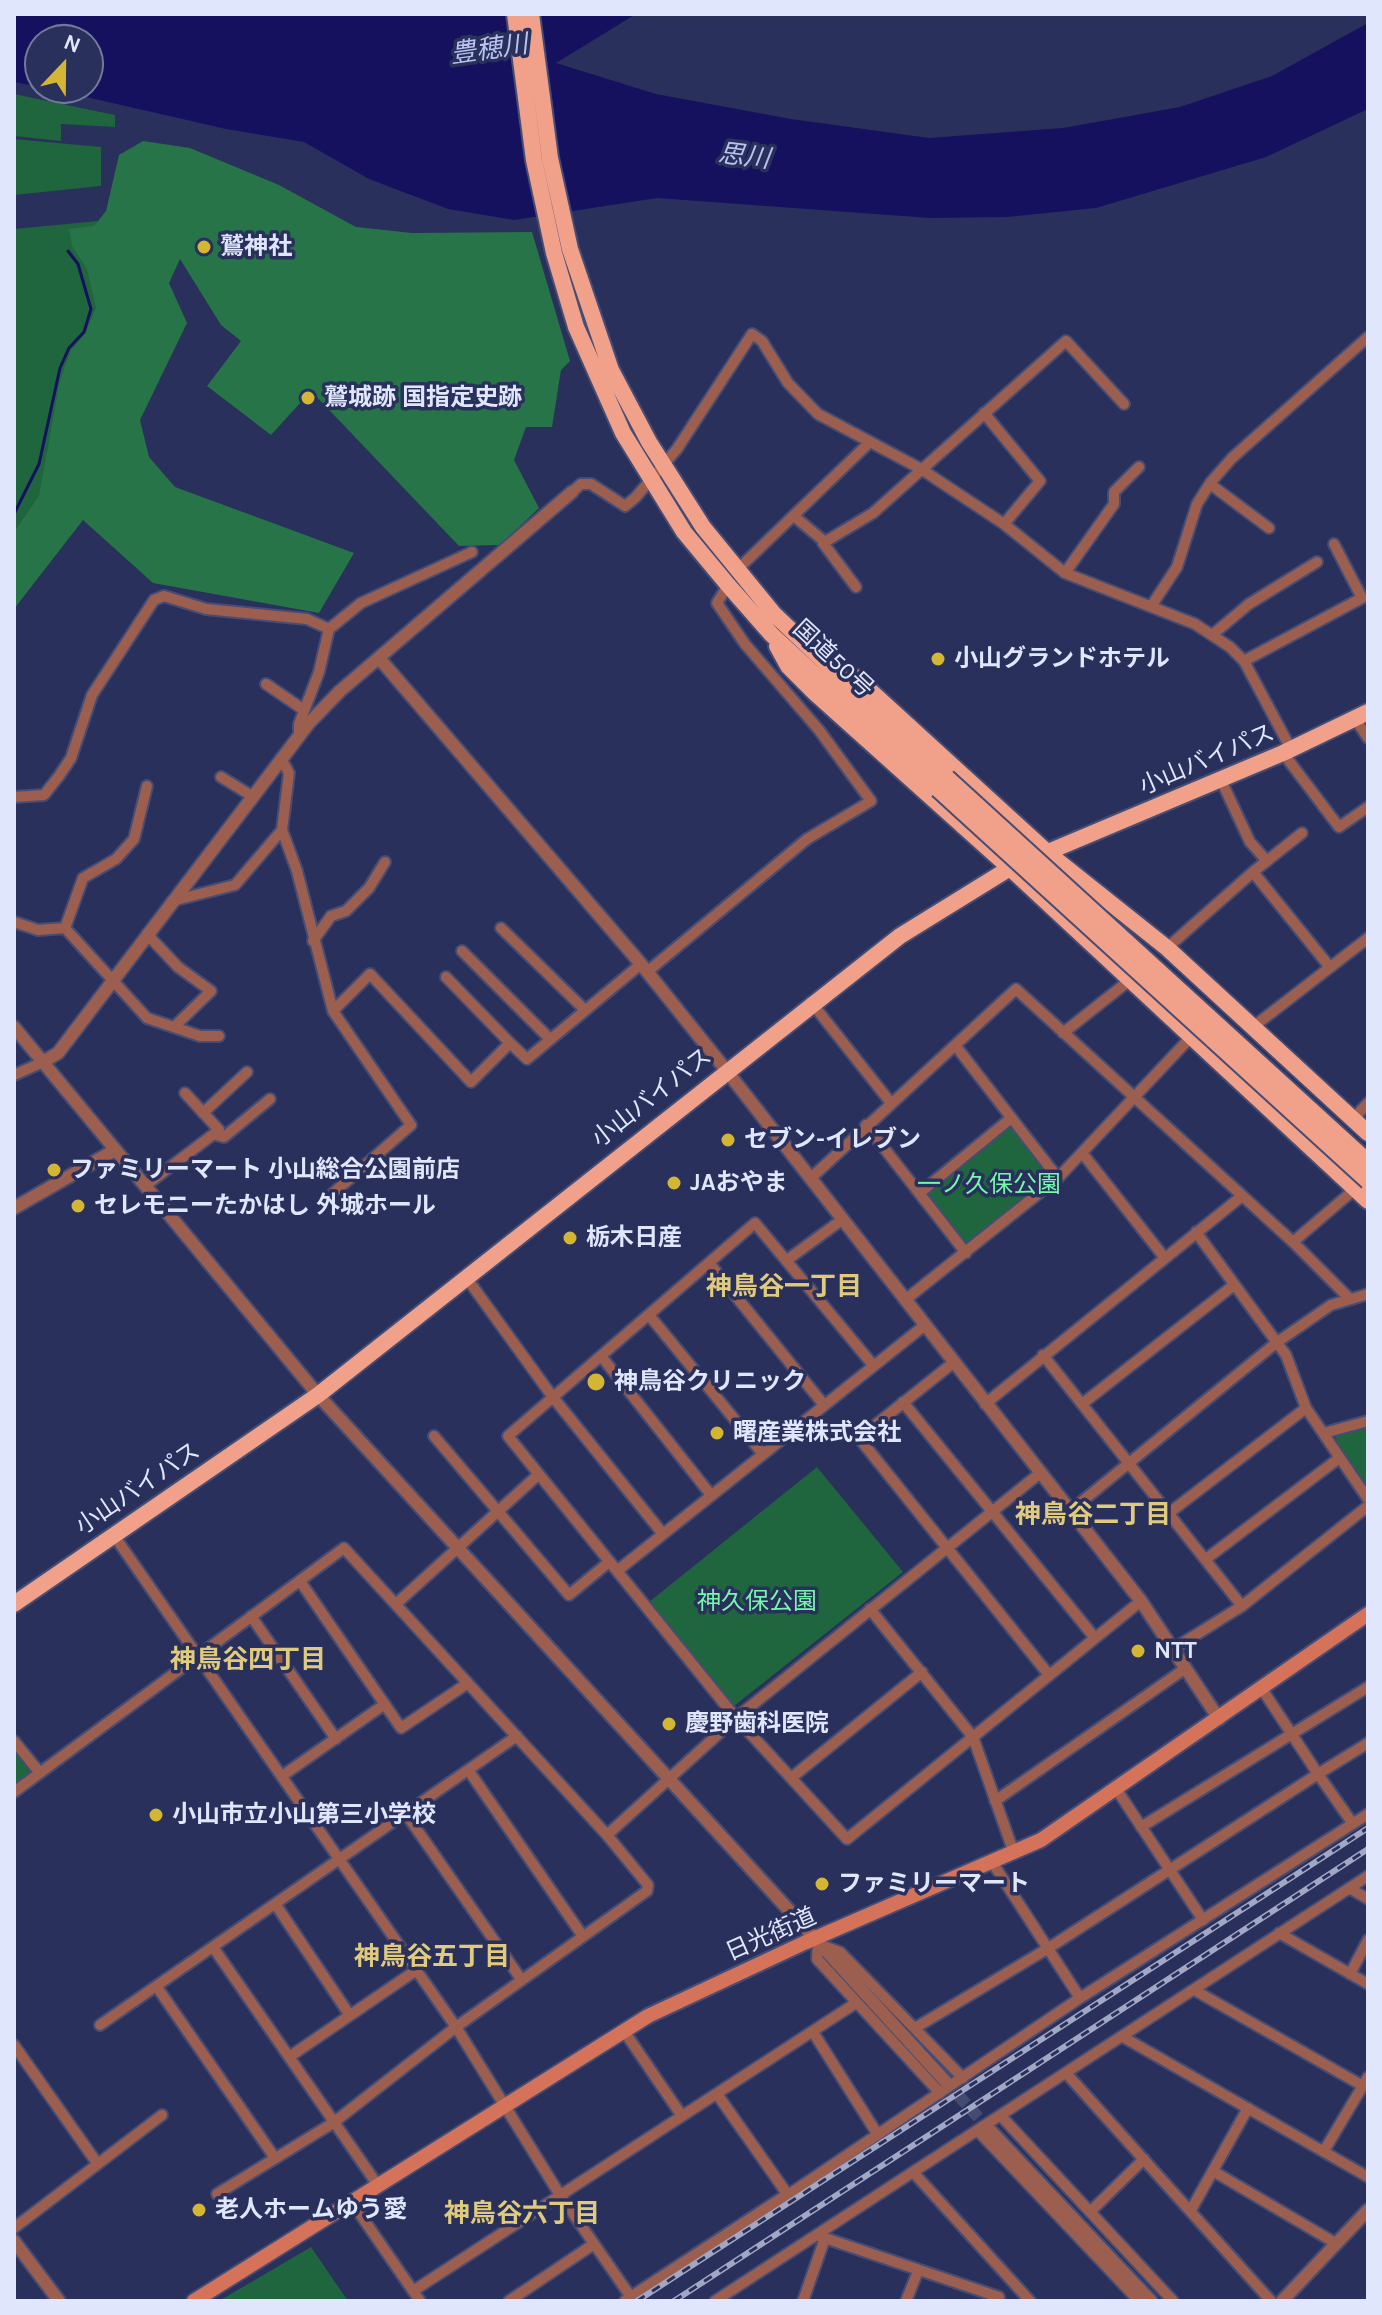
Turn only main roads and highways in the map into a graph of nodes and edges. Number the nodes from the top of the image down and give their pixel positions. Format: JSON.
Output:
{"nodes":[{"id":1,"x":515,"y":14,"type":"edge"},
{"id":2,"x":531,"y":14,"type":"edge"},
{"id":3,"x":584,"y":324,"type":"junction"},
{"id":4,"x":741,"y":576,"type":"junction"},
{"id":5,"x":771,"y":634,"type":"junction"},
{"id":6,"x":1361,"y":716,"type":"edge"},
{"id":7,"x":942,"y":784,"type":"junction"},
{"id":8,"x":1049,"y":854,"type":"junction"},
{"id":9,"x":1010,"y":868,"type":"junction"},
{"id":10,"x":1368,"y":1133,"type":"edge"},
{"id":11,"x":1368,"y":1162,"type":"edge"},
{"id":12,"x":1361,"y":1185,"type":"edge"},
{"id":13,"x":1368,"y":1201,"type":"edge"},
{"id":14,"x":14,"y":1604,"type":"edge"},
{"id":15,"x":1368,"y":1614,"type":"edge"},
{"id":16,"x":194,"y":2301,"type":"edge"}],
"edges":[{"from":1,"to":3,"type":"highway","name":"国道50号"},
{"from":2,"to":3,"type":"highway","name":"国道50号"},
{"from":3,"to":4,"type":"highway","name":"国道50号"},
{"from":3,"to":5,"type":"highway","name":"国道50号"},
{"from":4,"to":7,"type":"highway","name":"国道50号"},
{"from":4,"to":8,"type":"highway"},
{"from":5,"to":7,"type":"highway","name":"国道50号"},
{"from":5,"to":9,"type":"highway"},
{"from":6,"to":8,"type":"highway","name":"小山バイパス"},
{"from":7,"to":11,"type":"highway","name":"国道50号","bridge":true},
{"from":7,"to":12,"type":"highway","name":"国道50号","bridge":true},
{"from":8,"to":9,"type":"highway","name":"小山バイパス"},
{"from":8,"to":10,"type":"highway"},
{"from":9,"to":12,"type":"highway"},
{"from":9,"to":14,"type":"highway","name":"小山バイパス"},
{"from":12,"to":13,"type":"highway"},
{"from":15,"to":16,"type":"main road","name":"日光街道"}]}
